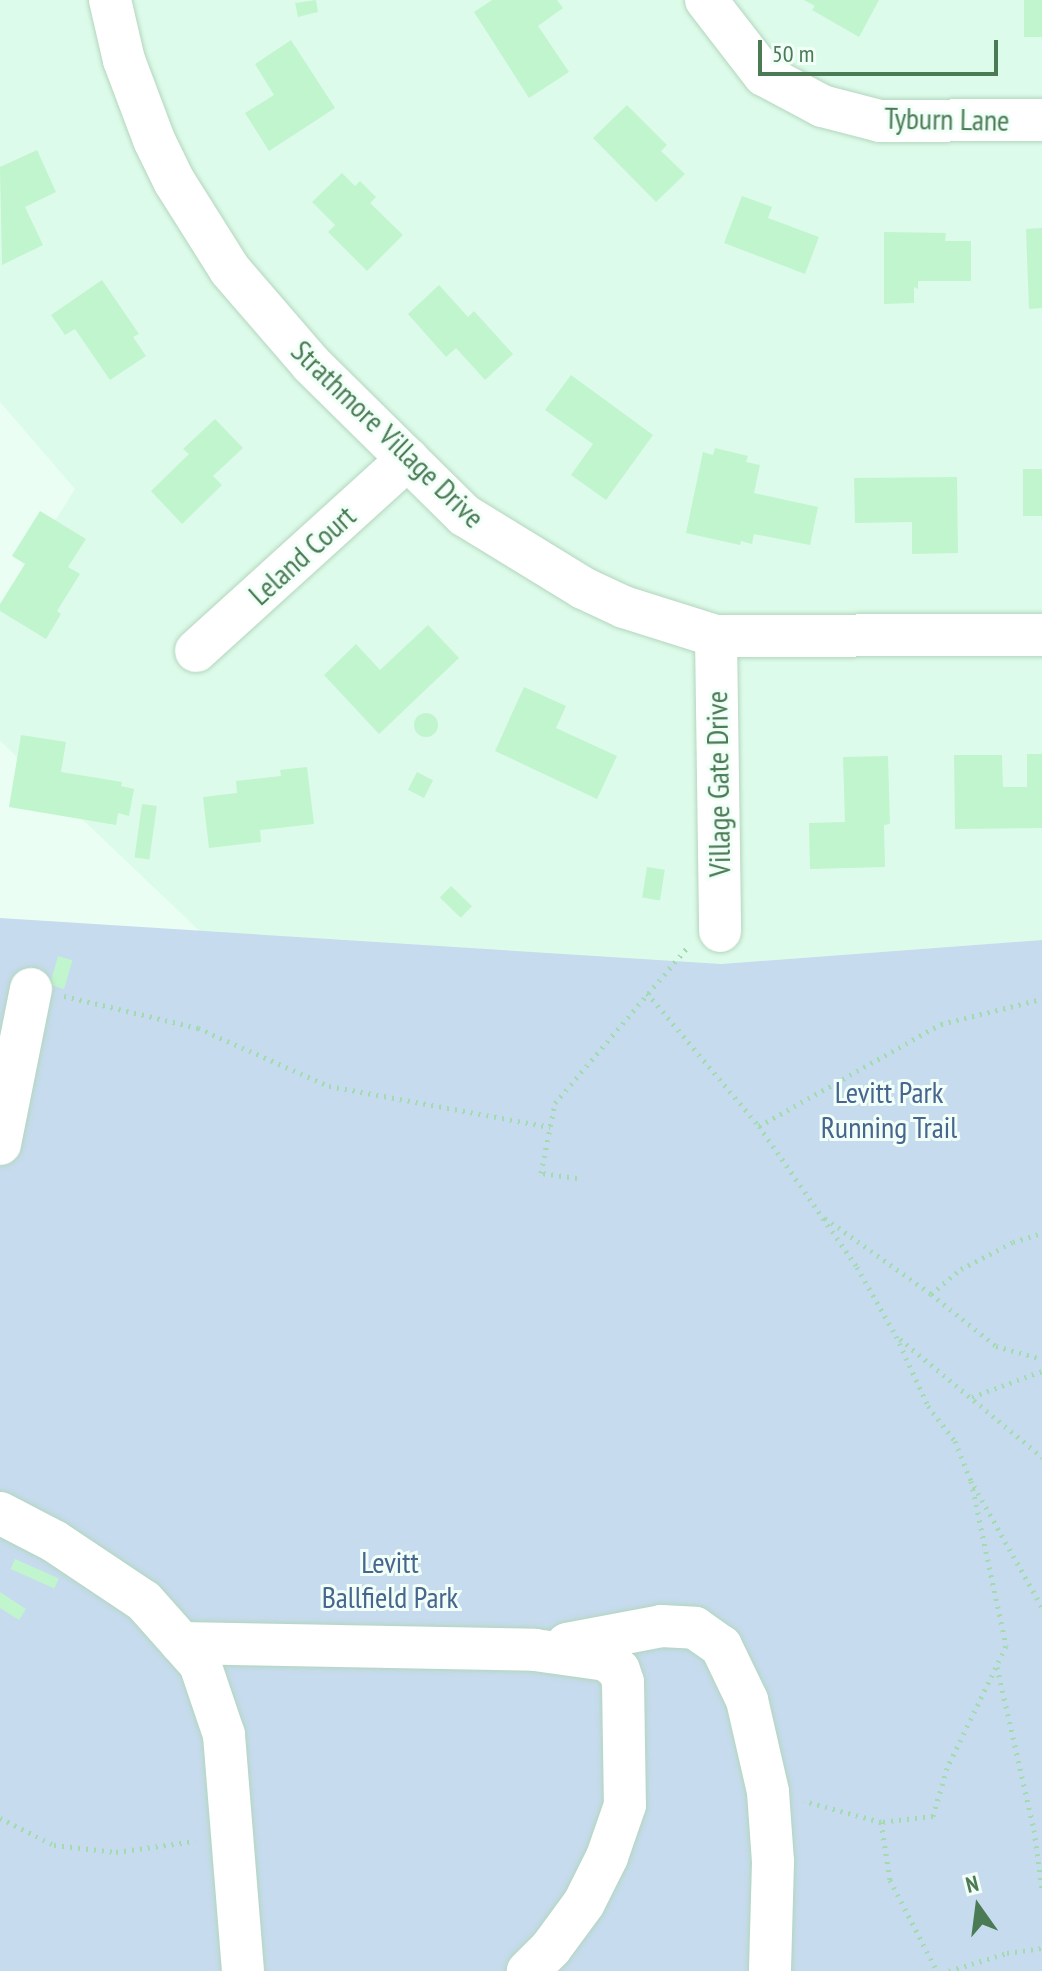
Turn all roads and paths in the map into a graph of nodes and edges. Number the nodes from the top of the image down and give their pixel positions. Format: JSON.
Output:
{"nodes":[{"id":1,"x":110,"y":0,"type":"edge"},
{"id":2,"x":706,"y":0,"type":"edge"},
{"id":3,"x":1042,"y":120,"type":"edge"},
{"id":4,"x":408,"y":459,"type":"junction"},
{"id":5,"x":1042,"y":635,"type":"edge"},
{"id":6,"x":716,"y":636,"type":"junction"},
{"id":7,"x":196,"y":651,"type":"dead end"},
{"id":8,"x":720,"y":923,"type":"joint"},
{"id":9,"x":31,"y":989,"type":"joint"},
{"id":10,"x":647,"y":993,"type":"junction"},
{"id":11,"x":1042,"y":999,"type":"edge"},
{"id":12,"x":759,"y":1126,"type":"junction"},
{"id":13,"x":550,"y":1127,"type":"junction"},
{"id":14,"x":0,"y":1144,"type":"edge"},
{"id":15,"x":577,"y":1178,"type":"dead end"},
{"id":16,"x":821,"y":1215,"type":"junction"},
{"id":17,"x":1042,"y":1233,"type":"edge"},
{"id":18,"x":931,"y":1294,"type":"junction"},
{"id":19,"x":896,"y":1336,"type":"junction"},
{"id":20,"x":1042,"y":1359,"type":"edge"},
{"id":21,"x":1042,"y":1371,"type":"edge"},
{"id":22,"x":971,"y":1397,"type":"junction"},
{"id":23,"x":1042,"y":1457,"type":"edge"},
{"id":24,"x":971,"y":1481,"type":"junction"},
{"id":25,"x":0,"y":1513,"type":"edge"},
{"id":26,"x":1042,"y":1607,"type":"edge"},
{"id":27,"x":181,"y":1643,"type":"junction"},
{"id":28,"x":535,"y":1650,"type":"junction"},
{"id":29,"x":997,"y":1666,"type":"junction"},
{"id":30,"x":768,"y":1792,"type":"junction"},
{"id":31,"x":0,"y":1818,"type":"edge"},
{"id":32,"x":881,"y":1822,"type":"junction"},
{"id":33,"x":232,"y":1836,"type":"junction"},
{"id":34,"x":1042,"y":1889,"type":"edge"},
{"id":35,"x":1042,"y":1948,"type":"edge"},
{"id":36,"x":243,"y":1971,"type":"edge"},
{"id":37,"x":528,"y":1971,"type":"edge"},
{"id":38,"x":770,"y":1971,"type":"edge"},
{"id":39,"x":937,"y":1971,"type":"edge"},
{"id":40,"x":949,"y":1971,"type":"edge"}],
"edges":[{"from":1,"to":4,"type":"street","name":"Strathmore Village Drive"},
{"from":2,"to":3,"type":"street","name":"Tyburn Lane"},
{"from":4,"to":6,"type":"street","name":"Strathmore Village Drive"},
{"from":4,"to":7,"type":"street","name":"Leland Court"},
{"from":5,"to":6,"type":"street","name":"Strathmore Village Drive"},
{"from":6,"to":8,"type":"street","name":"Village Gate Drive"},
{"from":8,"to":10,"type":"path"},
{"from":9,"to":13,"type":"path"},
{"from":9,"to":14,"type":"street"},
{"from":10,"to":12,"type":"path"},
{"from":10,"to":13,"type":"path"},
{"from":11,"to":12,"type":"path"},
{"from":12,"to":16,"type":"path"},
{"from":13,"to":15,"type":"path"},
{"from":16,"to":18,"type":"path"},
{"from":16,"to":19,"type":"path"},
{"from":17,"to":18,"type":"path"},
{"from":18,"to":20,"type":"path"},
{"from":19,"to":22,"type":"path"},
{"from":19,"to":24,"type":"path"},
{"from":21,"to":22,"type":"path"},
{"from":22,"to":23,"type":"path"},
{"from":24,"to":26,"type":"path"},
{"from":24,"to":29,"type":"path"},
{"from":25,"to":27,"type":"street"},
{"from":27,"to":28,"type":"street"},
{"from":27,"to":33,"type":"street"},
{"from":28,"to":30,"type":"street"},
{"from":28,"to":37,"type":"street"},
{"from":29,"to":32,"type":"path"},
{"from":29,"to":34,"type":"path"},
{"from":30,"to":32,"type":"path"},
{"from":30,"to":38,"type":"street"},
{"from":31,"to":33,"type":"path"},
{"from":32,"to":39,"type":"path"},
{"from":33,"to":36,"type":"street"},
{"from":35,"to":40,"type":"path"}]}
